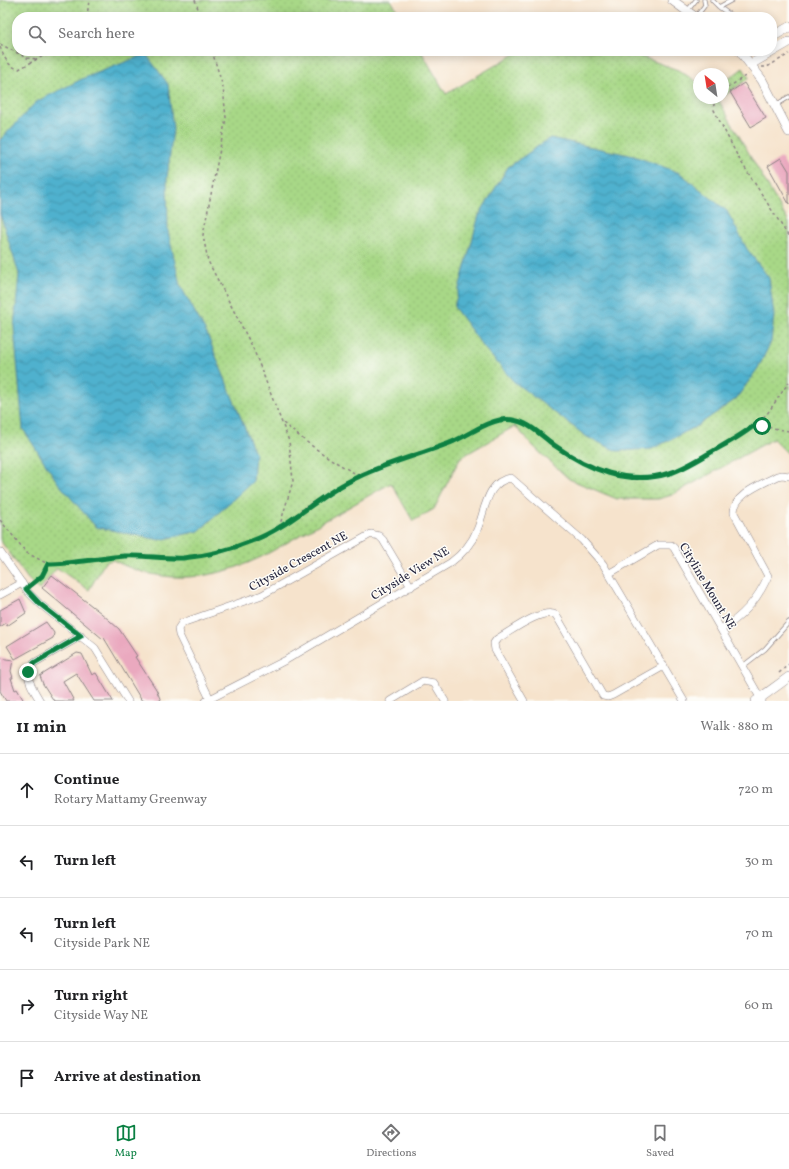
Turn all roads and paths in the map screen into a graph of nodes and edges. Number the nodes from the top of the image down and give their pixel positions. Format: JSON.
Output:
{"nodes":[{"id":1,"x":88,"y":0,"type":"edge"},
{"id":2,"x":195,"y":0,"type":"edge"},
{"id":3,"x":672,"y":0,"type":"edge"},
{"id":4,"x":696,"y":0,"type":"edge"},
{"id":5,"x":704,"y":0,"type":"edge"},
{"id":6,"x":712,"y":0,"type":"edge"},
{"id":7,"x":732,"y":0,"type":"edge"},
{"id":8,"x":719,"y":7,"type":"junction"},
{"id":9,"x":687,"y":11,"type":"joint"},
{"id":10,"x":87,"y":12,"type":"edge"},
{"id":11,"x":199,"y":12,"type":"edge"},
{"id":12,"x":700,"y":12,"type":"edge"},
{"id":13,"x":726,"y":12,"type":"edge"},
{"id":14,"x":789,"y":27,"type":"edge"},
{"id":15,"x":777,"y":34,"type":"edge"},
{"id":16,"x":789,"y":42,"type":"edge"},
{"id":17,"x":0,"y":44,"type":"edge"},
{"id":18,"x":0,"y":47,"type":"edge"},
{"id":19,"x":777,"y":49,"type":"edge"},
{"id":20,"x":12,"y":50,"type":"edge"},
{"id":21,"x":789,"y":54,"type":"edge"},
{"id":22,"x":22,"y":56,"type":"edge"},
{"id":23,"x":43,"y":56,"type":"edge"},
{"id":24,"x":214,"y":56,"type":"edge"},
{"id":25,"x":746,"y":56,"type":"edge"},
{"id":26,"x":765,"y":56,"type":"edge"},
{"id":27,"x":40,"y":58,"type":"junction"},
{"id":28,"x":751,"y":64,"type":"junction"},
{"id":29,"x":762,"y":66,"type":"dead end"},
{"id":30,"x":748,"y":74,"type":"dead end"},
{"id":31,"x":729,"y":87,"type":"edge"},
{"id":32,"x":789,"y":98,"type":"edge"},
{"id":33,"x":714,"y":104,"type":"edge"},
{"id":34,"x":776,"y":105,"type":"junction"},
{"id":35,"x":789,"y":132,"type":"edge"},
{"id":36,"x":789,"y":237,"type":"edge"},
{"id":37,"x":789,"y":382,"type":"edge"},
{"id":38,"x":283,"y":423,"type":"junction"},
{"id":39,"x":757,"y":423,"type":"junction"},
{"id":40,"x":789,"y":431,"type":"edge"},
{"id":41,"x":360,"y":476,"type":"junction"},
{"id":42,"x":789,"y":476,"type":"edge"},
{"id":43,"x":0,"y":520,"type":"edge"},
{"id":44,"x":279,"y":528,"type":"junction"},
{"id":45,"x":0,"y":552,"type":"edge"},
{"id":46,"x":48,"y":564,"type":"junction"},
{"id":47,"x":610,"y":573,"type":"junction"},
{"id":48,"x":24,"y":586,"type":"junction"},
{"id":49,"x":411,"y":587,"type":"junction"},
{"id":50,"x":0,"y":595,"type":"edge"},
{"id":51,"x":789,"y":622,"type":"edge"},
{"id":52,"x":721,"y":630,"type":"junction"},
{"id":53,"x":81,"y":636,"type":"junction"},
{"id":54,"x":664,"y":666,"type":"junction"},
{"id":55,"x":743,"y":666,"type":"junction"},
{"id":56,"x":789,"y":677,"type":"edge"},
{"id":57,"x":208,"y":700,"type":"edge"},
{"id":58,"x":760,"y":700,"type":"edge"},
{"id":59,"x":40,"y":701,"type":"edge"},
{"id":60,"x":128,"y":701,"type":"edge"},
{"id":61,"x":390,"y":701,"type":"edge"},
{"id":62,"x":445,"y":701,"type":"edge"},
{"id":63,"x":524,"y":701,"type":"edge"},
{"id":64,"x":684,"y":701,"type":"edge"}],
"edges":[{"from":1,"to":10,"type":"path"},
{"from":2,"to":11,"type":"path"},
{"from":3,"to":9,"type":"street"},
{"from":4,"to":9,"type":"lane"},
{"from":5,"to":12,"type":"lane"},
{"from":6,"to":8,"type":"lane"},
{"from":7,"to":8,"type":"lane"},
{"from":8,"to":13,"type":"lane"},
{"from":14,"to":15,"type":"street"},
{"from":16,"to":19,"type":"street"},
{"from":17,"to":20,"type":"path"},
{"from":18,"to":27,"type":"path"},
{"from":21,"to":29,"type":"path"},
{"from":22,"to":27,"type":"path"},
{"from":23,"to":27,"type":"path"},
{"from":24,"to":38,"type":"path"},
{"from":25,"to":28,"type":"street"},
{"from":26,"to":28,"type":"street"},
{"from":28,"to":34,"type":"street"},
{"from":30,"to":31,"type":"path"},
{"from":32,"to":34,"type":"lane"},
{"from":33,"to":36,"type":"path"},
{"from":34,"to":35,"type":"street"},
{"from":37,"to":39,"type":"path"},
{"from":38,"to":41,"type":"path"},
{"from":38,"to":44,"type":"path"},
{"from":39,"to":40,"type":"path"},
{"from":39,"to":41,"type":"path"},
{"from":41,"to":44,"type":"path"},
{"from":42,"to":52,"type":"street"},
{"from":43,"to":46,"type":"path"},
{"from":44,"to":46,"type":"path"},
{"from":45,"to":48,"type":"street"},
{"from":46,"to":48,"type":"path"},
{"from":47,"to":49,"type":"street","name":"Cityside View NE"},
{"from":47,"to":52,"type":"street","name":"Cityline Mount NE"},
{"from":47,"to":54,"type":"street","name":"Cityside View NE"},
{"from":48,"to":50,"type":"street"},
{"from":48,"to":53,"type":"street"},
{"from":49,"to":57,"type":"street","name":"Cityside View NE"},
{"from":49,"to":57,"type":"street","name":"Cityside Crescent NE"},
{"from":51,"to":55,"type":"lane"},
{"from":52,"to":55,"type":"street","name":"Cityline Mount NE"},
{"from":53,"to":59,"type":"street"},
{"from":53,"to":60,"type":"street"},
{"from":54,"to":63,"type":"street"},
{"from":54,"to":64,"type":"street","name":"Cityside View NE"},
{"from":55,"to":58,"type":"street","name":"Cityline Mount NE"},
{"from":56,"to":58,"type":"street"},
{"from":61,"to":62,"type":"street"}]}
